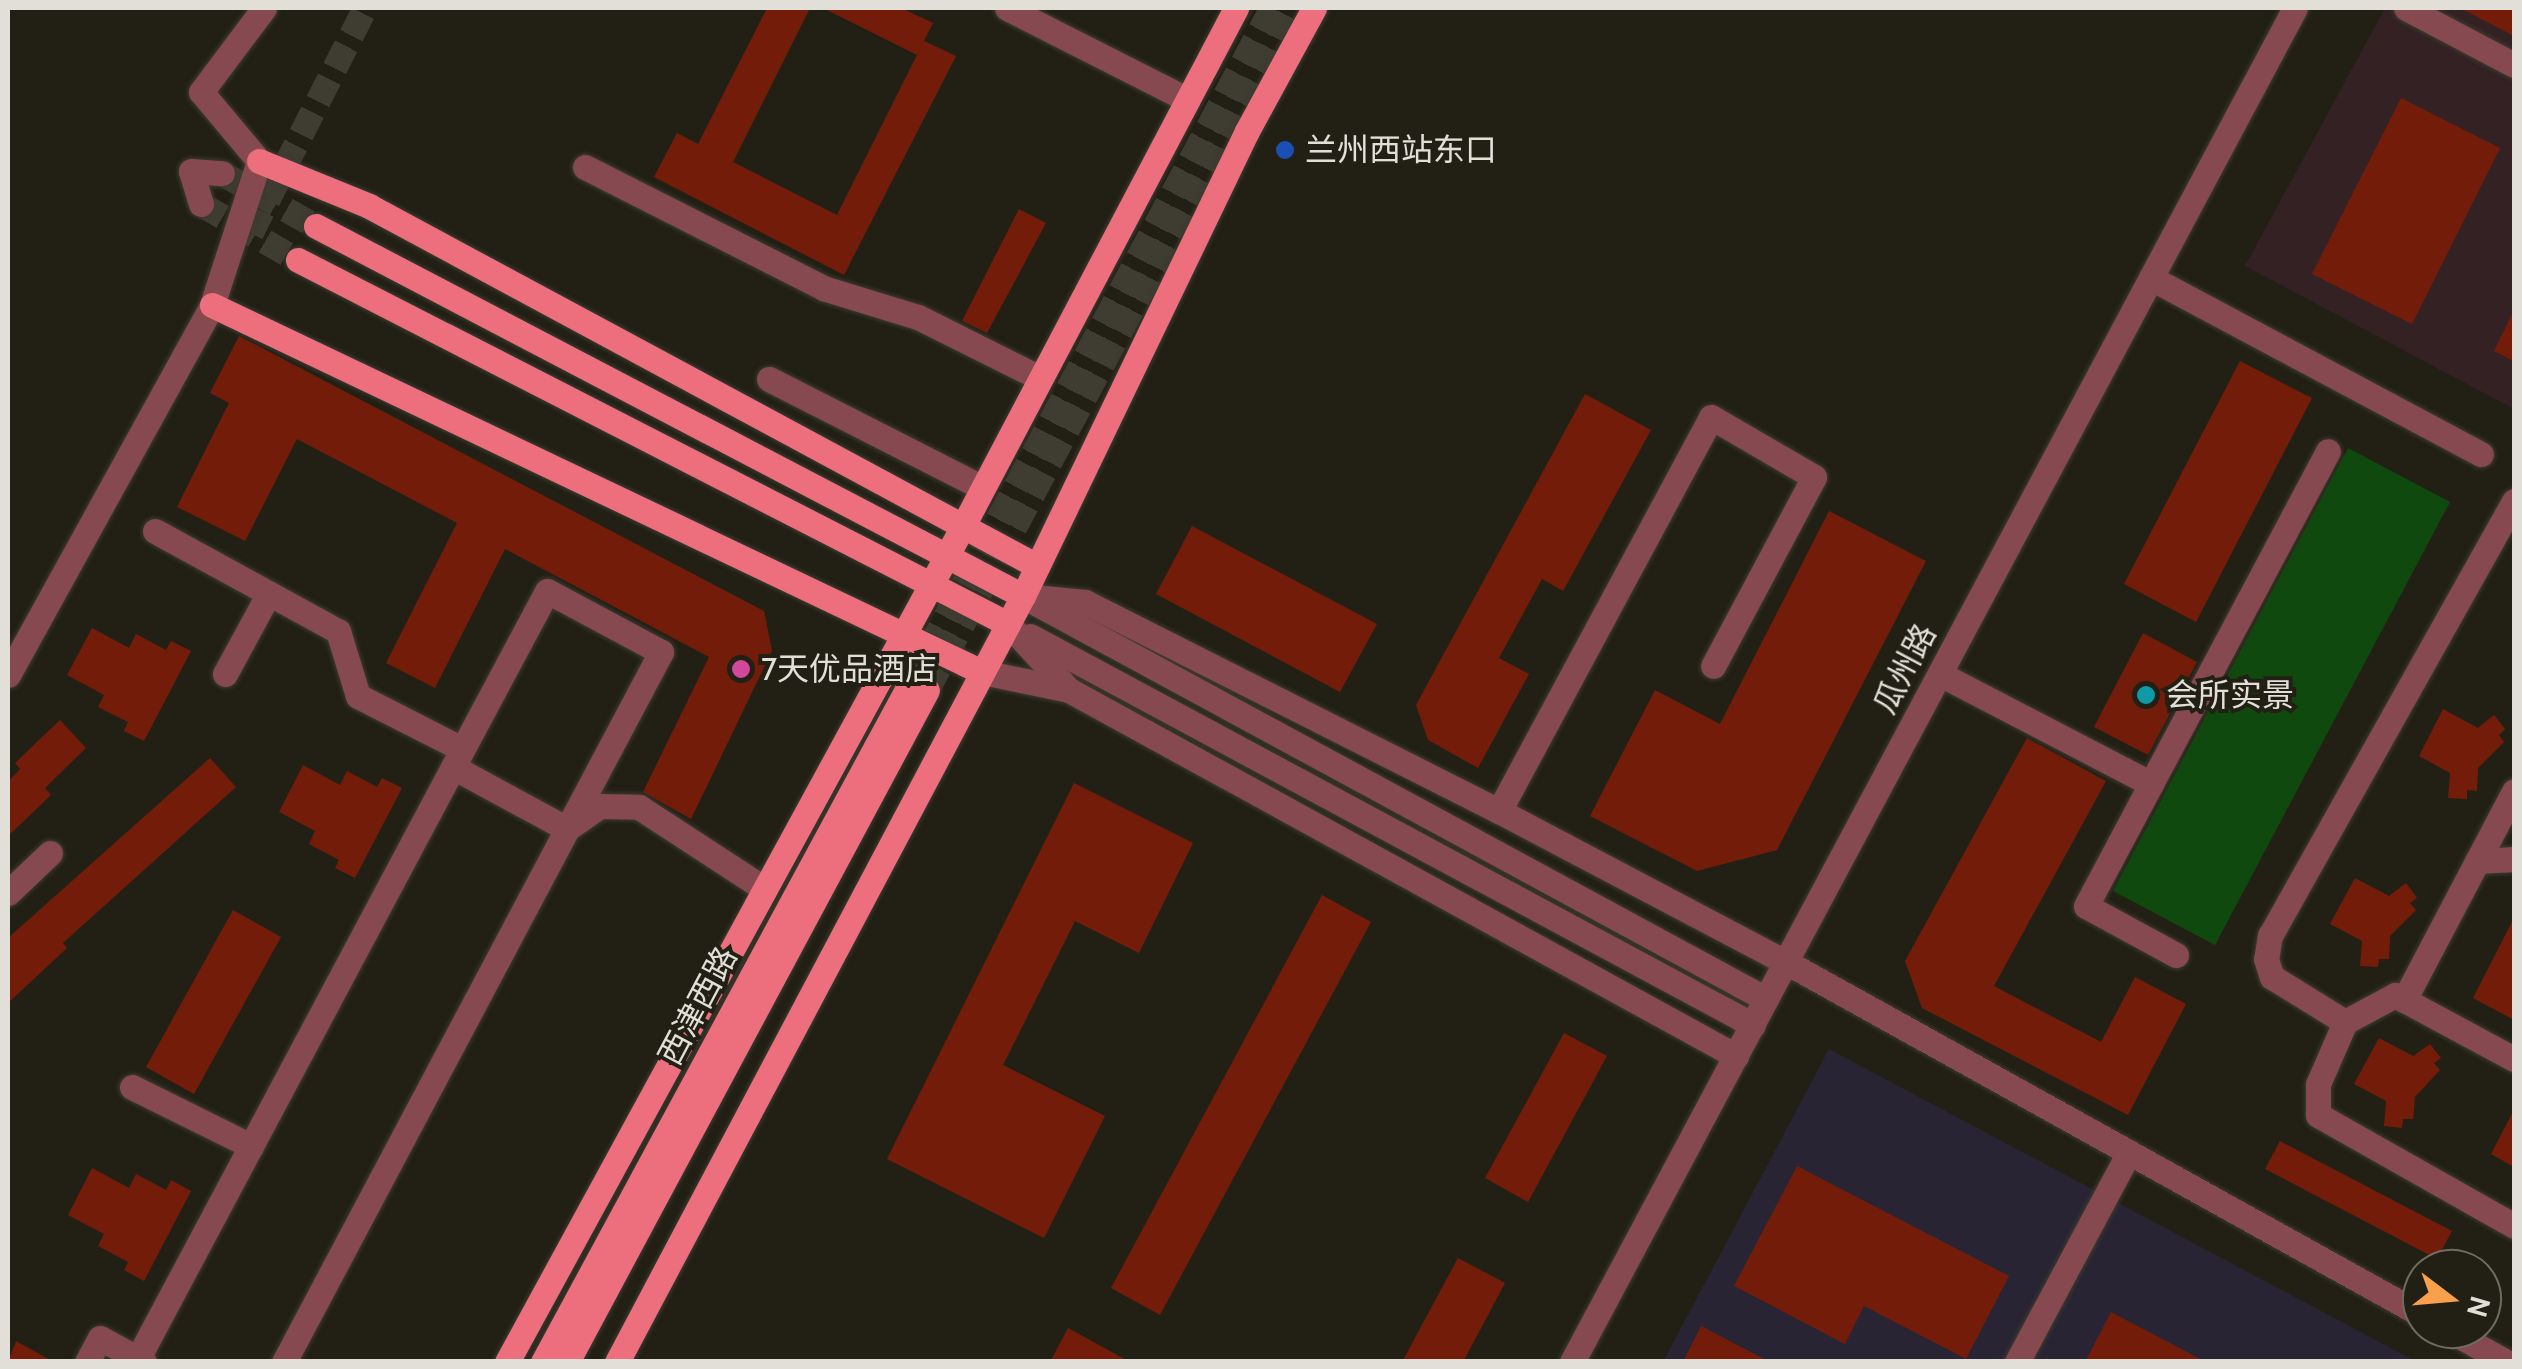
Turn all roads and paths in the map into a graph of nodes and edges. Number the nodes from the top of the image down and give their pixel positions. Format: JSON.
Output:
{"nodes":[{"id":1,"x":264,"y":8,"type":"edge"},
{"id":2,"x":1007,"y":8,"type":"edge"},
{"id":3,"x":1236,"y":8,"type":"edge"},
{"id":4,"x":1314,"y":8,"type":"edge"},
{"id":5,"x":2295,"y":8,"type":"edge"},
{"id":6,"x":2406,"y":8,"type":"edge"},
{"id":7,"x":2514,"y":65,"type":"edge"},
{"id":8,"x":1186,"y":99,"type":"junction"},
{"id":9,"x":259,"y":161,"type":"junction"},
{"id":10,"x":585,"y":167,"type":"dead end"},
{"id":11,"x":222,"y":173,"type":"dead end"},
{"id":12,"x":201,"y":204,"type":"dead end"},
{"id":13,"x":316,"y":226,"type":"tunnel mouth"},
{"id":14,"x":298,"y":260,"type":"tunnel mouth"},
{"id":15,"x":2151,"y":278,"type":"junction"},
{"id":16,"x":212,"y":305,"type":"junction"},
{"id":17,"x":1040,"y":378,"type":"junction"},
{"id":18,"x":769,"y":379,"type":"dead end"},
{"id":19,"x":2328,"y":451,"type":"dead end"},
{"id":20,"x":2481,"y":454,"type":"dead end"},
{"id":21,"x":983,"y":488,"type":"junction"},
{"id":22,"x":2514,"y":501,"type":"edge"},
{"id":23,"x":963,"y":526,"type":"junction"},
{"id":24,"x":155,"y":530,"type":"dead end"},
{"id":25,"x":948,"y":554,"type":"junction"},
{"id":26,"x":1037,"y":566,"type":"junction"},
{"id":27,"x":932,"y":583,"type":"junction"},
{"id":28,"x":270,"y":593,"type":"junction"},
{"id":29,"x":1023,"y":596,"type":"junction"},
{"id":30,"x":1008,"y":624,"type":"junction"},
{"id":31,"x":906,"y":632,"type":"junction"},
{"id":32,"x":1713,"y":666,"type":"dead end"},
{"id":33,"x":982,"y":672,"type":"junction"},
{"id":34,"x":225,"y":674,"type":"dead end"},
{"id":35,"x":1940,"y":674,"type":"junction"},
{"id":36,"x":8,"y":675,"type":"edge"},
{"id":37,"x":1069,"y":690,"type":"junction"},
{"id":38,"x":458,"y":758,"type":"junction"},
{"id":39,"x":2151,"y":784,"type":"junction"},
{"id":40,"x":2514,"y":791,"type":"edge"},
{"id":41,"x":1500,"y":811,"type":"junction"},
{"id":42,"x":568,"y":829,"type":"junction"},
{"id":43,"x":50,"y":853,"type":"dead end"},
{"id":44,"x":2514,"y":859,"type":"edge"},
{"id":45,"x":2477,"y":861,"type":"junction"},
{"id":46,"x":765,"y":888,"type":"junction"},
{"id":47,"x":8,"y":893,"type":"edge"},
{"id":48,"x":2176,"y":955,"type":"dead end"},
{"id":49,"x":1786,"y":962,"type":"junction"},
{"id":50,"x":1766,"y":999,"type":"junction"},
{"id":51,"x":2404,"y":1000,"type":"junction"},
{"id":52,"x":2345,"y":1022,"type":"junction"},
{"id":53,"x":1752,"y":1024,"type":"junction"},
{"id":54,"x":1736,"y":1056,"type":"junction"},
{"id":55,"x":2514,"y":1059,"type":"edge"},
{"id":56,"x":132,"y":1087,"type":"dead end"},
{"id":57,"x":251,"y":1146,"type":"junction"},
{"id":58,"x":2129,"y":1152,"type":"junction"},
{"id":59,"x":2514,"y":1226,"type":"edge"},
{"id":60,"x":2402,"y":1304,"type":"edge"},
{"id":61,"x":2483,"y":1349,"type":"edge"},
{"id":62,"x":141,"y":1360,"type":"edge"},
{"id":63,"x":87,"y":1362,"type":"edge"},
{"id":64,"x":284,"y":1362,"type":"edge"},
{"id":65,"x":507,"y":1362,"type":"edge"},
{"id":66,"x":543,"y":1362,"type":"edge"},
{"id":67,"x":567,"y":1362,"type":"edge"},
{"id":68,"x":616,"y":1362,"type":"edge"},
{"id":69,"x":1572,"y":1362,"type":"edge"},
{"id":70,"x":2017,"y":1362,"type":"edge"},
{"id":71,"x":2506,"y":1362,"type":"edge"}],
"edges":[{"from":1,"to":9,"type":"street"},
{"from":2,"to":8,"type":"street"},
{"from":3,"to":8,"type":"main road"},
{"from":4,"to":26,"type":"main road"},
{"from":5,"to":15,"type":"street","name":"瓜州路"},
{"from":6,"to":7,"type":"street"},
{"from":8,"to":17,"type":"main road"},
{"from":9,"to":16,"type":"street"},
{"from":9,"to":23,"type":"main road"},
{"from":10,"to":17,"type":"street"},
{"from":11,"to":12,"type":"street"},
{"from":13,"to":25,"type":"main road"},
{"from":14,"to":27,"type":"main road"},
{"from":15,"to":20,"type":"street"},
{"from":15,"to":35,"type":"street","name":"瓜州路"},
{"from":16,"to":31,"type":"main road"},
{"from":16,"to":36,"type":"street"},
{"from":17,"to":21,"type":"main road"},
{"from":18,"to":21,"type":"street"},
{"from":19,"to":39,"type":"street"},
{"from":21,"to":23,"type":"main road"},
{"from":22,"to":52,"type":"street"},
{"from":23,"to":25,"type":"main road"},
{"from":23,"to":26,"type":"main road"},
{"from":24,"to":28,"type":"street"},
{"from":25,"to":27,"type":"main road"},
{"from":25,"to":29,"type":"main road"},
{"from":26,"to":29,"type":"main road"},
{"from":27,"to":30,"type":"main road"},
{"from":27,"to":31,"type":"main road"},
{"from":28,"to":34,"type":"street"},
{"from":28,"to":38,"type":"street"},
{"from":29,"to":30,"type":"main road"},
{"from":29,"to":41,"type":"street"},
{"from":29,"to":50,"type":"street"},
{"from":30,"to":33,"type":"main road"},
{"from":30,"to":37,"type":"street"},
{"from":30,"to":53,"type":"street"},
{"from":31,"to":33,"type":"main road"},
{"from":31,"to":46,"type":"main road"},
{"from":32,"to":41,"type":"street"},
{"from":33,"to":37,"type":"street"},
{"from":33,"to":68,"type":"main road"},
{"from":35,"to":39,"type":"street"},
{"from":35,"to":49,"type":"street","name":"瓜州路"},
{"from":37,"to":54,"type":"street"},
{"from":38,"to":42,"type":"street"},
{"from":38,"to":42,"type":"street"},
{"from":38,"to":57,"type":"street"},
{"from":39,"to":48,"type":"street"},
{"from":40,"to":45,"type":"street"},
{"from":41,"to":49,"type":"street"},
{"from":42,"to":46,"type":"street"},
{"from":42,"to":64,"type":"street"},
{"from":43,"to":47,"type":"street"},
{"from":44,"to":45,"type":"street"},
{"from":45,"to":51,"type":"street"},
{"from":46,"to":65,"type":"main road"},
{"from":49,"to":50,"type":"street","name":"瓜州路"},
{"from":49,"to":58,"type":"street"},
{"from":50,"to":53,"type":"street","name":"瓜州路"},
{"from":51,"to":52,"type":"street"},
{"from":51,"to":55,"type":"street"},
{"from":52,"to":59,"type":"street"},
{"from":53,"to":54,"type":"street","name":"瓜州路"},
{"from":54,"to":69,"type":"street","name":"瓜州路"},
{"from":56,"to":57,"type":"street"},
{"from":57,"to":62,"type":"street"},
{"from":58,"to":60,"type":"street"},
{"from":58,"to":70,"type":"street"},
{"from":61,"to":71,"type":"street"},
{"from":62,"to":63,"type":"street"},
{"from":66,"to":67,"type":"main road","name":"西津西路"}]}
